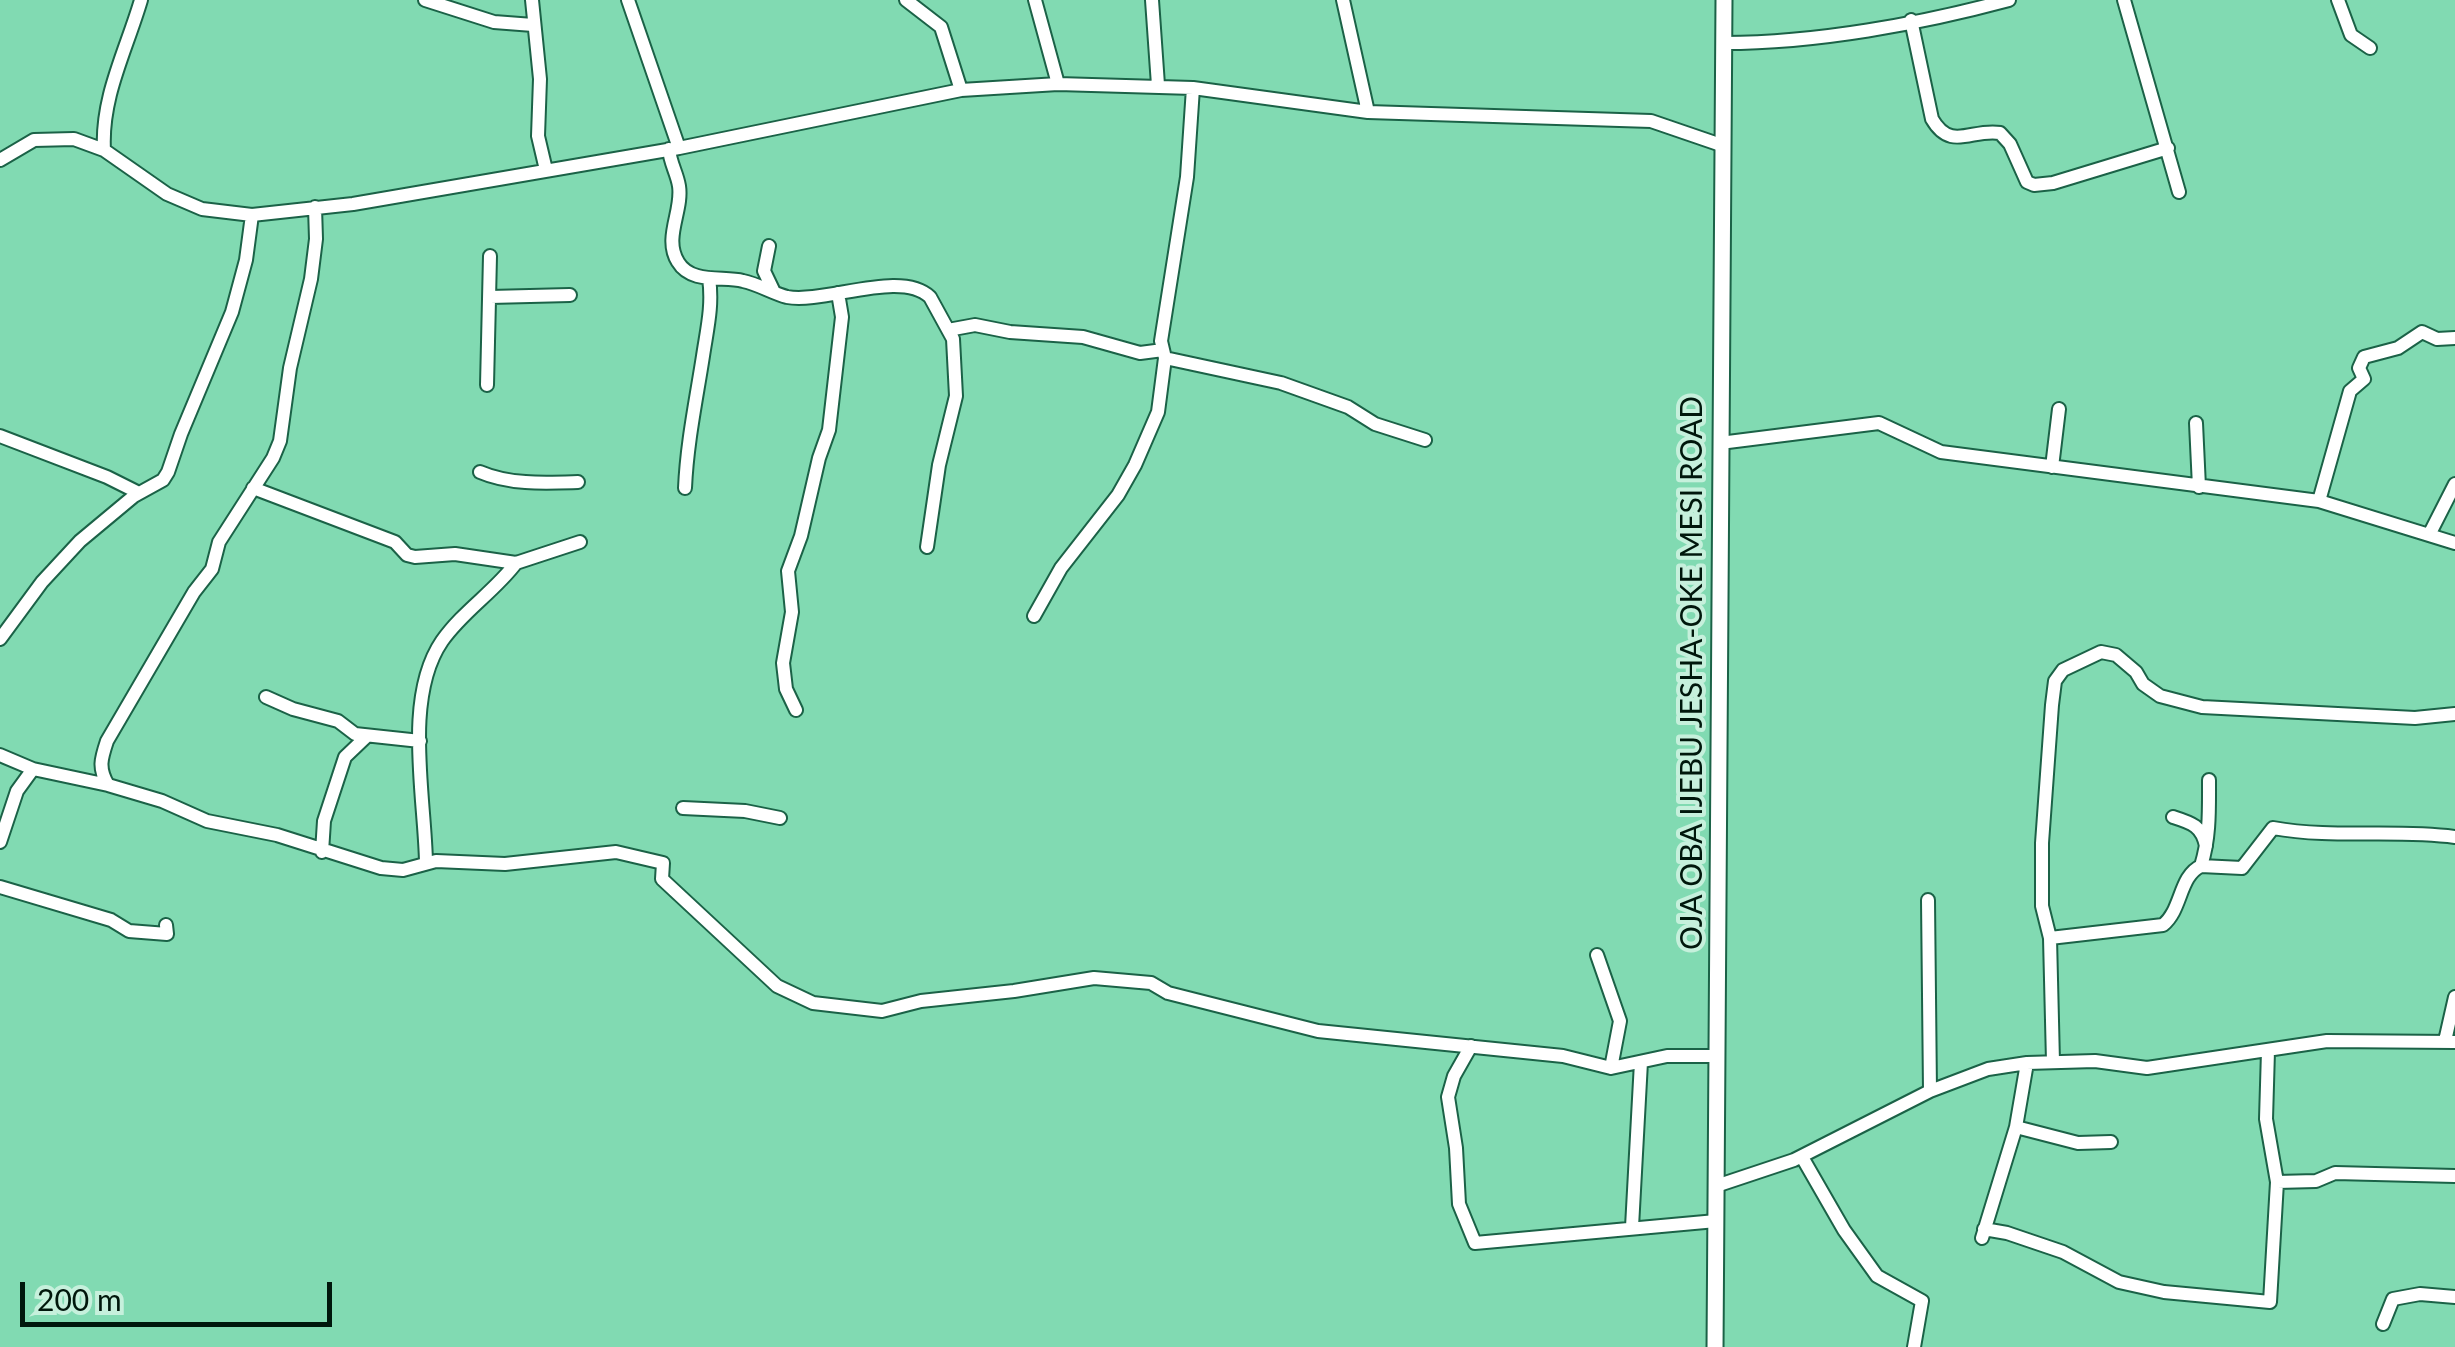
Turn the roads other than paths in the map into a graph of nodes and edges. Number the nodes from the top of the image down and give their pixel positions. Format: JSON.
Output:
{"nodes":[{"id":1,"x":141,"y":0,"type":"edge"},
{"id":2,"x":425,"y":0,"type":"edge"},
{"id":3,"x":532,"y":0,"type":"edge"},
{"id":4,"x":906,"y":0,"type":"edge"},
{"id":5,"x":1035,"y":0,"type":"edge"},
{"id":6,"x":1152,"y":0,"type":"edge"},
{"id":7,"x":1343,"y":0,"type":"edge"},
{"id":8,"x":1724,"y":0,"type":"edge"},
{"id":9,"x":2009,"y":0,"type":"edge"},
{"id":10,"x":2124,"y":0,"type":"edge"},
{"id":11,"x":2338,"y":0,"type":"edge"},
{"id":12,"x":630,"y":1,"type":"edge"},
{"id":13,"x":927,"y":6,"type":"edge"},
{"id":14,"x":1911,"y":20,"type":"junction"},
{"id":15,"x":533,"y":24,"type":"junction"},
{"id":16,"x":1724,"y":43,"type":"junction"},
{"id":17,"x":2370,"y":48,"type":"dead end"},
{"id":18,"x":1058,"y":84,"type":"junction"},
{"id":19,"x":1158,"y":85,"type":"junction"},
{"id":20,"x":1193,"y":88,"type":"junction"},
{"id":21,"x":960,"y":90,"type":"junction"},
{"id":22,"x":1368,"y":112,"type":"junction"},
{"id":23,"x":1724,"y":146,"type":"junction"},
{"id":24,"x":2168,"y":148,"type":"junction"},
{"id":25,"x":674,"y":149,"type":"junction"},
{"id":26,"x":104,"y":150,"type":"junction"},
{"id":27,"x":0,"y":160,"type":"edge"},
{"id":28,"x":546,"y":170,"type":"junction"},
{"id":29,"x":2179,"y":192,"type":"dead end"},
{"id":30,"x":315,"y":207,"type":"junction"},
{"id":31,"x":252,"y":215,"type":"junction"},
{"id":32,"x":769,"y":246,"type":"dead end"},
{"id":33,"x":490,"y":256,"type":"dead end"},
{"id":34,"x":764,"y":271,"type":"junction"},
{"id":35,"x":710,"y":278,"type":"junction"},
{"id":36,"x":742,"y":280,"type":"junction"},
{"id":37,"x":774,"y":292,"type":"junction"},
{"id":38,"x":838,"y":293,"type":"junction"},
{"id":39,"x":570,"y":295,"type":"dead end"},
{"id":40,"x":490,"y":297,"type":"junction"},
{"id":41,"x":948,"y":330,"type":"junction"},
{"id":42,"x":2455,"y":338,"type":"edge"},
{"id":43,"x":1164,"y":354,"type":"junction"},
{"id":44,"x":487,"y":385,"type":"dead end"},
{"id":45,"x":2058,"y":409,"type":"dead end"},
{"id":46,"x":2196,"y":422,"type":"dead end"},
{"id":47,"x":0,"y":436,"type":"edge"},
{"id":48,"x":1425,"y":440,"type":"dead end"},
{"id":49,"x":1720,"y":443,"type":"junction"},
{"id":50,"x":2052,"y":468,"type":"junction"},
{"id":51,"x":480,"y":472,"type":"dead end"},
{"id":52,"x":578,"y":482,"type":"dead end"},
{"id":53,"x":2455,"y":484,"type":"edge"},
{"id":54,"x":2199,"y":487,"type":"junction"},
{"id":55,"x":254,"y":488,"type":"junction"},
{"id":56,"x":685,"y":488,"type":"dead end"},
{"id":57,"x":139,"y":493,"type":"junction"},
{"id":58,"x":2319,"y":502,"type":"junction"},
{"id":59,"x":2429,"y":535,"type":"junction"},
{"id":60,"x":580,"y":542,"type":"dead end"},
{"id":61,"x":2455,"y":543,"type":"edge"},
{"id":62,"x":927,"y":547,"type":"dead end"},
{"id":63,"x":516,"y":563,"type":"junction"},
{"id":64,"x":1034,"y":616,"type":"dead end"},
{"id":65,"x":0,"y":639,"type":"edge"},
{"id":66,"x":266,"y":697,"type":"dead end"},
{"id":67,"x":796,"y":710,"type":"dead end"},
{"id":68,"x":2455,"y":714,"type":"edge"},
{"id":69,"x":366,"y":737,"type":"junction"},
{"id":70,"x":420,"y":741,"type":"junction"},
{"id":71,"x":0,"y":756,"type":"edge"},
{"id":72,"x":33,"y":768,"type":"junction"},
{"id":73,"x":2209,"y":780,"type":"dead end"},
{"id":74,"x":108,"y":785,"type":"junction"},
{"id":75,"x":683,"y":808,"type":"dead end"},
{"id":76,"x":2173,"y":817,"type":"dead end"},
{"id":77,"x":780,"y":818,"type":"dead end"},
{"id":78,"x":2455,"y":837,"type":"edge"},
{"id":79,"x":0,"y":842,"type":"edge"},
{"id":80,"x":2206,"y":848,"type":"junction"},
{"id":81,"x":322,"y":852,"type":"junction"},
{"id":82,"x":426,"y":863,"type":"junction"},
{"id":83,"x":2201,"y":866,"type":"junction"},
{"id":84,"x":0,"y":887,"type":"edge"},
{"id":85,"x":1928,"y":900,"type":"dead end"},
{"id":86,"x":166,"y":925,"type":"dead end"},
{"id":87,"x":2050,"y":938,"type":"junction"},
{"id":88,"x":1597,"y":955,"type":"dead end"},
{"id":89,"x":2455,"y":997,"type":"edge"},
{"id":90,"x":2450,"y":1041,"type":"edge"},
{"id":91,"x":1471,"y":1046,"type":"junction"},
{"id":92,"x":2268,"y":1051,"type":"junction"},
{"id":93,"x":1717,"y":1056,"type":"junction"},
{"id":94,"x":1641,"y":1062,"type":"junction"},
{"id":95,"x":2027,"y":1062,"type":"junction"},
{"id":96,"x":2052,"y":1062,"type":"junction"},
{"id":97,"x":1611,"y":1068,"type":"junction"},
{"id":98,"x":1930,"y":1091,"type":"junction"},
{"id":99,"x":2016,"y":1127,"type":"junction"},
{"id":100,"x":2112,"y":1142,"type":"dead end"},
{"id":101,"x":1802,"y":1157,"type":"junction"},
{"id":102,"x":2455,"y":1176,"type":"edge"},
{"id":103,"x":2277,"y":1182,"type":"junction"},
{"id":104,"x":1716,"y":1186,"type":"junction"},
{"id":105,"x":1716,"y":1222,"type":"junction"},
{"id":106,"x":1632,"y":1228,"type":"junction"},
{"id":107,"x":2455,"y":1297,"type":"edge"},
{"id":108,"x":2383,"y":1324,"type":"dead end"},
{"id":109,"x":1716,"y":1347,"type":"edge"},
{"id":110,"x":1914,"y":1347,"type":"edge"}],
"edges":[{"from":1,"to":26,"type":"street"},
{"from":2,"to":15,"type":"street"},
{"from":3,"to":15,"type":"street"},
{"from":4,"to":13,"type":"street"},
{"from":5,"to":18,"type":"street"},
{"from":6,"to":19,"type":"street"},
{"from":7,"to":22,"type":"street"},
{"from":8,"to":16,"type":"main road","name":"OJA OBA IJEBU JESHA-OKE MESI ROAD"},
{"from":9,"to":14,"type":"street"},
{"from":10,"to":24,"type":"street"},
{"from":11,"to":17,"type":"street"},
{"from":12,"to":25,"type":"street"},
{"from":13,"to":21,"type":"street"},
{"from":14,"to":16,"type":"street"},
{"from":14,"to":24,"type":"street"},
{"from":15,"to":28,"type":"street"},
{"from":16,"to":23,"type":"main road","name":"OJA OBA IJEBU JESHA-OKE MESI ROAD"},
{"from":18,"to":19,"type":"street"},
{"from":18,"to":21,"type":"street"},
{"from":19,"to":20,"type":"street"},
{"from":20,"to":22,"type":"street"},
{"from":20,"to":43,"type":"street"},
{"from":21,"to":25,"type":"street"},
{"from":22,"to":23,"type":"street"},
{"from":23,"to":49,"type":"main road","name":"OJA OBA IJEBU JESHA-OKE MESI ROAD"},
{"from":24,"to":29,"type":"street"},
{"from":25,"to":28,"type":"street"},
{"from":25,"to":35,"type":"street"},
{"from":26,"to":27,"type":"street"},
{"from":26,"to":31,"type":"street"},
{"from":28,"to":30,"type":"street"},
{"from":30,"to":31,"type":"street"},
{"from":30,"to":55,"type":"street"},
{"from":31,"to":57,"type":"street"},
{"from":32,"to":34,"type":"street"},
{"from":33,"to":40,"type":"street"},
{"from":34,"to":36,"type":"street"},
{"from":34,"to":37,"type":"street"},
{"from":35,"to":36,"type":"street"},
{"from":35,"to":56,"type":"street"},
{"from":36,"to":37,"type":"street"},
{"from":37,"to":38,"type":"street"},
{"from":38,"to":41,"type":"street"},
{"from":38,"to":67,"type":"street"},
{"from":39,"to":40,"type":"street"},
{"from":40,"to":44,"type":"street"},
{"from":41,"to":43,"type":"street"},
{"from":41,"to":62,"type":"street"},
{"from":42,"to":58,"type":"street"},
{"from":43,"to":48,"type":"street"},
{"from":43,"to":64,"type":"street"},
{"from":45,"to":50,"type":"street"},
{"from":46,"to":54,"type":"street"},
{"from":47,"to":57,"type":"street"},
{"from":49,"to":50,"type":"street"},
{"from":49,"to":93,"type":"main road","name":"OJA OBA IJEBU JESHA-OKE MESI ROAD"},
{"from":50,"to":54,"type":"street"},
{"from":51,"to":52,"type":"street"},
{"from":53,"to":59,"type":"street"},
{"from":54,"to":58,"type":"street"},
{"from":55,"to":63,"type":"street"},
{"from":55,"to":74,"type":"street"},
{"from":57,"to":65,"type":"street"},
{"from":58,"to":59,"type":"street"},
{"from":59,"to":61,"type":"street"},
{"from":60,"to":63,"type":"street"},
{"from":63,"to":70,"type":"street"},
{"from":66,"to":69,"type":"street"},
{"from":68,"to":87,"type":"street"},
{"from":69,"to":70,"type":"street"},
{"from":69,"to":81,"type":"street"},
{"from":70,"to":82,"type":"street"},
{"from":71,"to":72,"type":"street"},
{"from":72,"to":74,"type":"street"},
{"from":72,"to":79,"type":"street"},
{"from":73,"to":80,"type":"street"},
{"from":74,"to":81,"type":"street"},
{"from":75,"to":77,"type":"street"},
{"from":76,"to":80,"type":"street"},
{"from":78,"to":83,"type":"street"},
{"from":80,"to":83,"type":"street"},
{"from":81,"to":82,"type":"street"},
{"from":82,"to":91,"type":"street"},
{"from":83,"to":87,"type":"street"},
{"from":84,"to":86,"type":"street"},
{"from":85,"to":98,"type":"street"},
{"from":87,"to":96,"type":"street"},
{"from":88,"to":97,"type":"street"},
{"from":89,"to":90,"type":"street"},
{"from":90,"to":92,"type":"street"},
{"from":91,"to":97,"type":"street"},
{"from":91,"to":106,"type":"street"},
{"from":92,"to":96,"type":"street"},
{"from":92,"to":103,"type":"street"},
{"from":93,"to":94,"type":"street"},
{"from":93,"to":104,"type":"main road","name":"OJA OBA IJEBU JESHA-OKE MESI ROAD"},
{"from":94,"to":97,"type":"street"},
{"from":94,"to":106,"type":"street"},
{"from":95,"to":96,"type":"street"},
{"from":95,"to":98,"type":"street"},
{"from":95,"to":99,"type":"street"},
{"from":98,"to":101,"type":"street"},
{"from":99,"to":100,"type":"street"},
{"from":99,"to":103,"type":"street"},
{"from":101,"to":104,"type":"street"},
{"from":101,"to":110,"type":"street"},
{"from":102,"to":103,"type":"street"},
{"from":104,"to":105,"type":"main road","name":"OJA OBA IJEBU JESHA-OKE MESI ROAD"},
{"from":105,"to":106,"type":"street"},
{"from":105,"to":109,"type":"main road","name":"OJA OBA IJEBU JESHA-OKE MESI ROAD"},
{"from":107,"to":108,"type":"street"}]}
